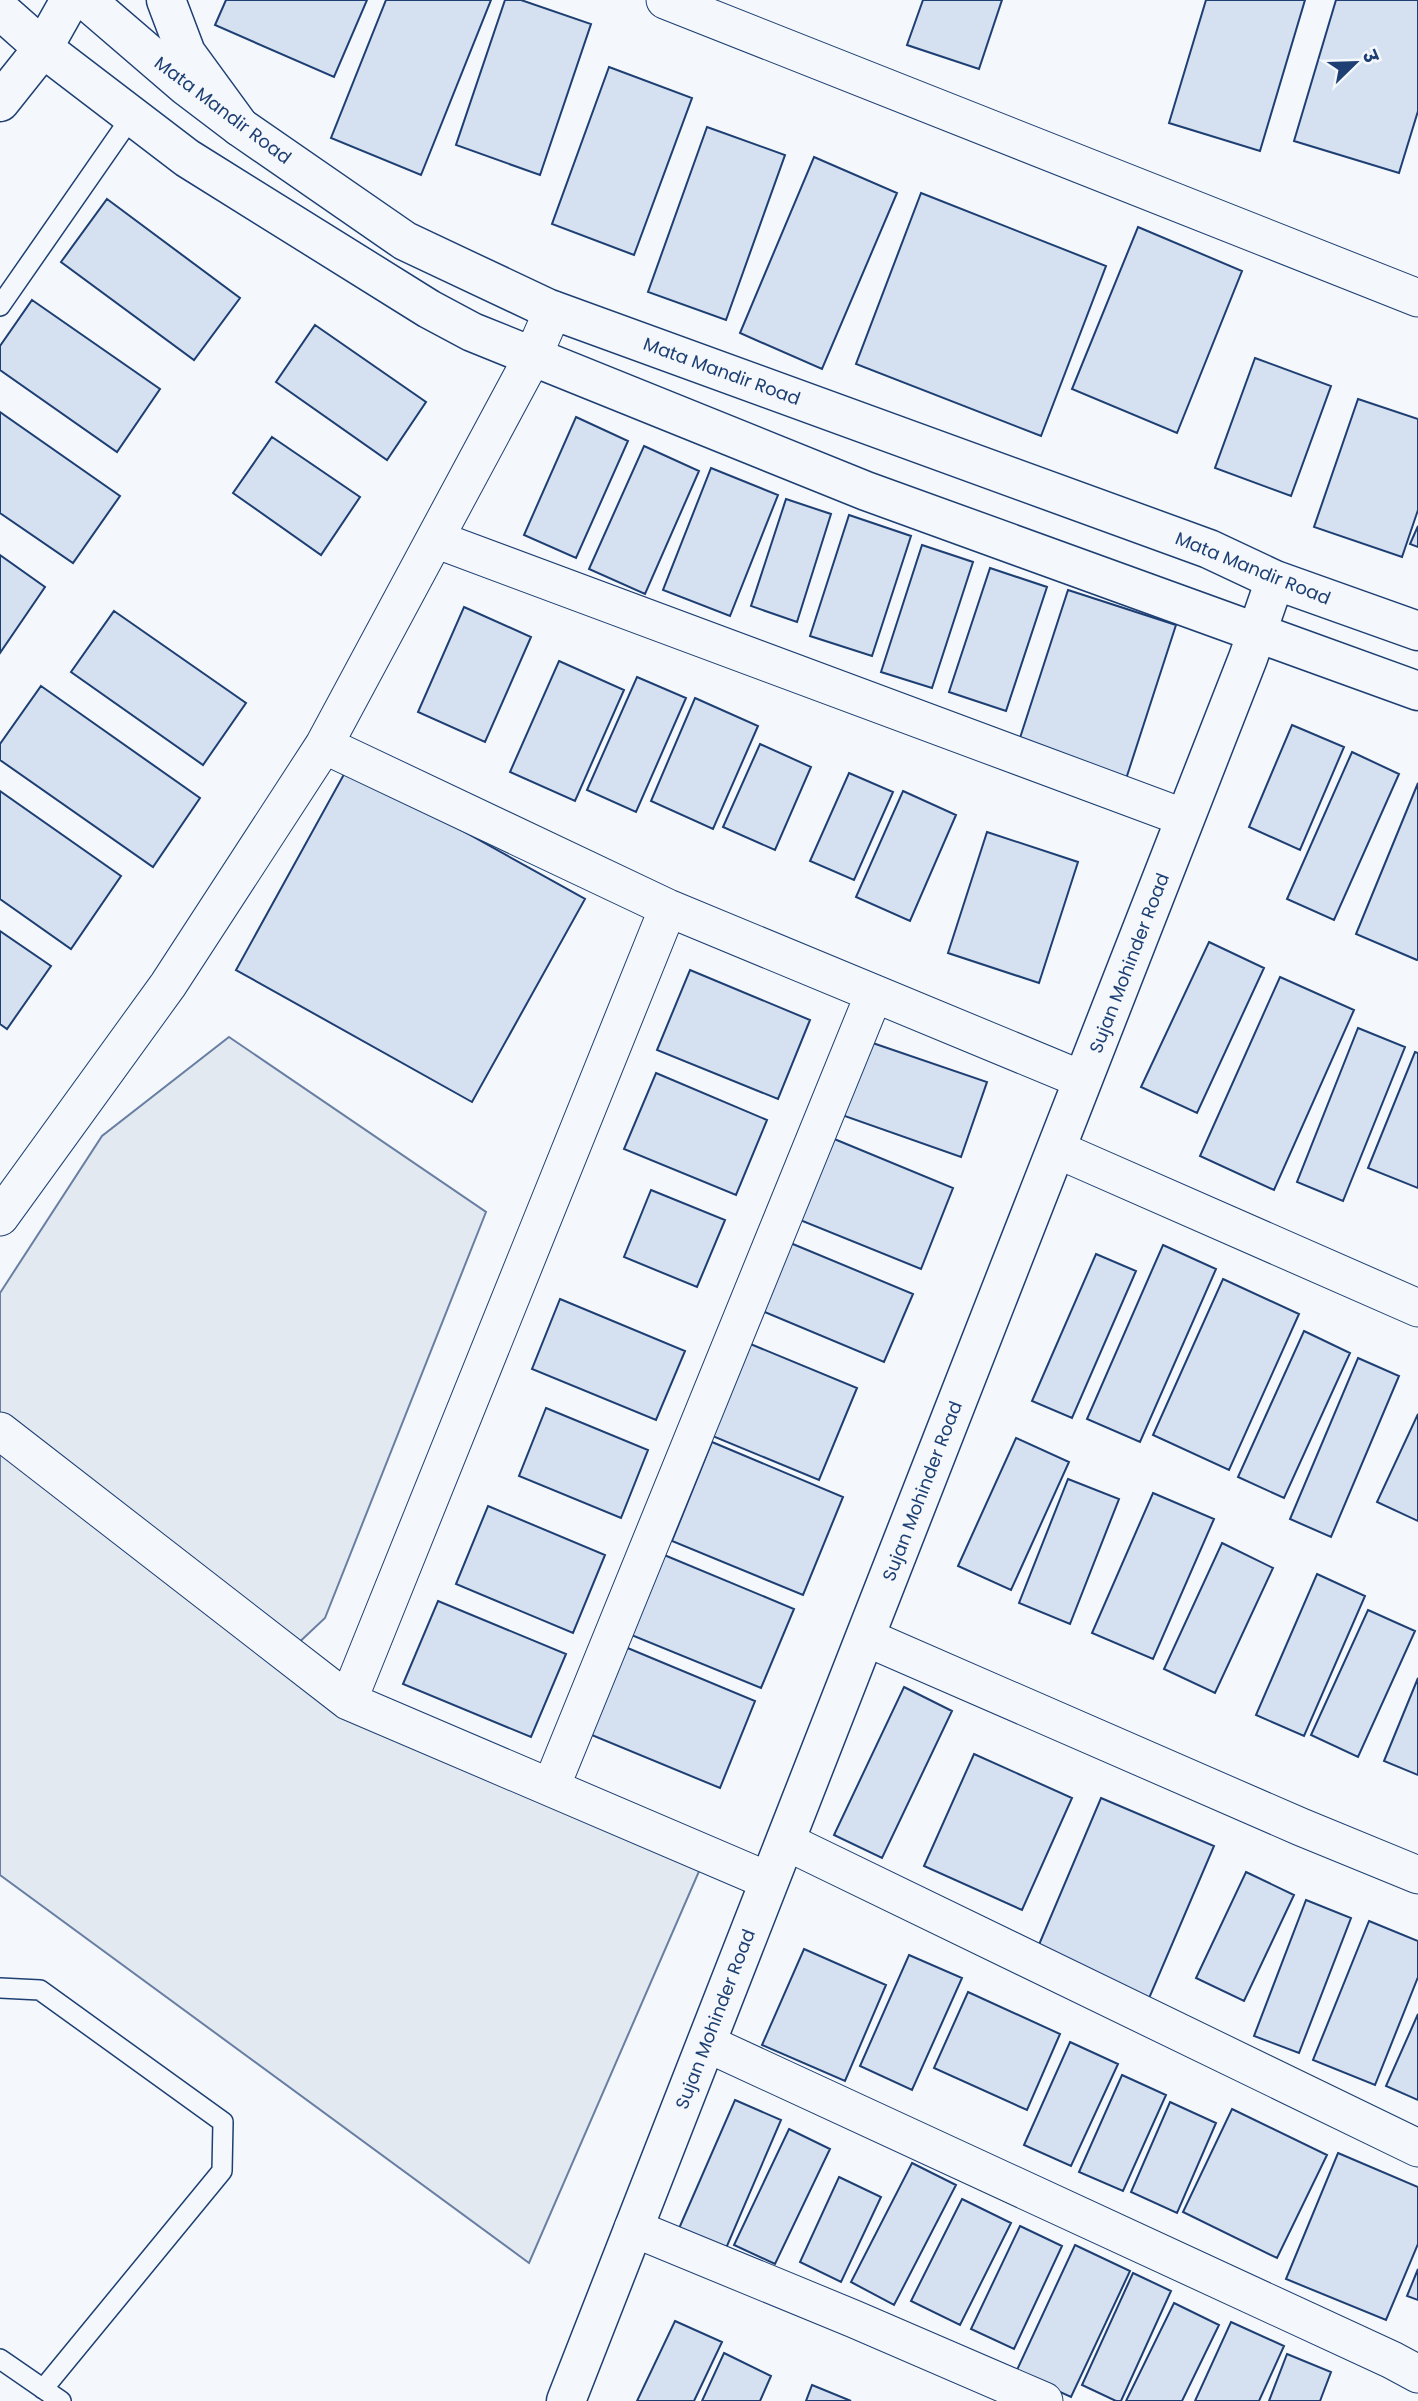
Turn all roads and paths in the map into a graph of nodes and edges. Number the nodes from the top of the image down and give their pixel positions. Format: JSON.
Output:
{"nodes":[{"id":1,"x":70,"y":0,"type":"edge"},
{"id":2,"x":86,"y":0,"type":"edge"},
{"id":3,"x":166,"y":0,"type":"edge"},
{"id":4,"x":665,"y":0,"type":"edge"},
{"id":5,"x":0,"y":10,"type":"edge"},
{"id":6,"x":43,"y":48,"type":"junction"},
{"id":7,"x":0,"y":102,"type":"edge"},
{"id":8,"x":132,"y":116,"type":"junction"},
{"id":9,"x":240,"y":127,"type":"junction"},
{"id":10,"x":1418,"y":298,"type":"edge"},
{"id":11,"x":0,"y":306,"type":"edge"},
{"id":12,"x":553,"y":310,"type":"junction"},
{"id":13,"x":533,"y":356,"type":"junction"},
{"id":14,"x":435,"y":539,"type":"junction"},
{"id":15,"x":1275,"y":580,"type":"junction"},
{"id":16,"x":1418,"y":631,"type":"edge"},
{"id":17,"x":1257,"y":634,"type":"junction"},
{"id":18,"x":1418,"y":691,"type":"edge"},
{"id":19,"x":324,"y":745,"type":"junction"},
{"id":20,"x":1185,"y":818,"type":"junction"},
{"id":21,"x":668,"y":908,"type":"junction"},
{"id":22,"x":874,"y":993,"type":"junction"},
{"id":23,"x":1083,"y":1080,"type":"junction"},
{"id":24,"x":1056,"y":1149,"type":"junction"},
{"id":25,"x":0,"y":1217,"type":"edge"},
{"id":26,"x":1418,"y":1308,"type":"edge"},
{"id":27,"x":0,"y":1431,"type":"edge"},
{"id":28,"x":865,"y":1637,"type":"junction"},
{"id":29,"x":348,"y":1700,"type":"junction"},
{"id":30,"x":551,"y":1787,"type":"junction"},
{"id":31,"x":785,"y":1841,"type":"junction"},
{"id":32,"x":1418,"y":1875,"type":"edge"},
{"id":33,"x":769,"y":1881,"type":"junction"},
{"id":34,"x":0,"y":1988,"type":"edge"},
{"id":35,"x":706,"y":2043,"type":"junction"},
{"id":36,"x":1418,"y":2148,"type":"edge"},
{"id":37,"x":634,"y":2228,"type":"junction"},
{"id":38,"x":0,"y":2359,"type":"edge"},
{"id":39,"x":1418,"y":2374,"type":"edge"},
{"id":40,"x":43,"y":2389,"type":"junction"},
{"id":41,"x":61,"y":2401,"type":"edge"},
{"id":42,"x":566,"y":2401,"type":"edge"},
{"id":43,"x":1044,"y":2401,"type":"edge"}],
"edges":[{"from":1,"to":6,"type":"main road"},
{"from":2,"to":9,"type":"main road","name":"Mata Mandir Road"},
{"from":3,"to":9,"type":"main road"},
{"from":4,"to":10,"type":"street"},
{"from":5,"to":6,"type":"main road"},
{"from":6,"to":7,"type":"main road"},
{"from":6,"to":8,"type":"main road"},
{"from":8,"to":11,"type":"lane"},
{"from":8,"to":13,"type":"main road"},
{"from":9,"to":12,"type":"main road","name":"Mata Mandir Road"},
{"from":12,"to":13,"type":"street"},
{"from":12,"to":15,"type":"main road","name":"Mata Mandir Road"},
{"from":13,"to":14,"type":"street"},
{"from":13,"to":17,"type":"main road"},
{"from":14,"to":19,"type":"street"},
{"from":14,"to":20,"type":"street"},
{"from":15,"to":16,"type":"main road","name":"Mata Mandir Road"},
{"from":15,"to":17,"type":"main road","name":"Sujan Mohinder Road"},
{"from":17,"to":18,"type":"main road"},
{"from":17,"to":20,"type":"main road","name":"Sujan Mohinder Road"},
{"from":19,"to":21,"type":"street"},
{"from":19,"to":25,"type":"street"},
{"from":20,"to":23,"type":"main road","name":"Sujan Mohinder Road"},
{"from":21,"to":22,"type":"street"},
{"from":21,"to":29,"type":"street"},
{"from":22,"to":23,"type":"street"},
{"from":22,"to":30,"type":"street"},
{"from":23,"to":24,"type":"main road","name":"Sujan Mohinder Road"},
{"from":24,"to":26,"type":"street"},
{"from":24,"to":28,"type":"main road","name":"Sujan Mohinder Road"},
{"from":27,"to":29,"type":"street"},
{"from":28,"to":31,"type":"main road","name":"Sujan Mohinder Road"},
{"from":28,"to":32,"type":"street"},
{"from":29,"to":30,"type":"street"},
{"from":30,"to":33,"type":"street"},
{"from":31,"to":33,"type":"main road","name":"Sujan Mohinder Road"},
{"from":31,"to":36,"type":"street"},
{"from":33,"to":35,"type":"main road","name":"Sujan Mohinder Road"},
{"from":34,"to":40,"type":"lane"},
{"from":35,"to":37,"type":"main road","name":"Sujan Mohinder Road"},
{"from":35,"to":39,"type":"street"},
{"from":37,"to":42,"type":"main road","name":"Sujan Mohinder Road"},
{"from":37,"to":43,"type":"street"},
{"from":38,"to":40,"type":"lane"},
{"from":40,"to":41,"type":"lane"}]}
